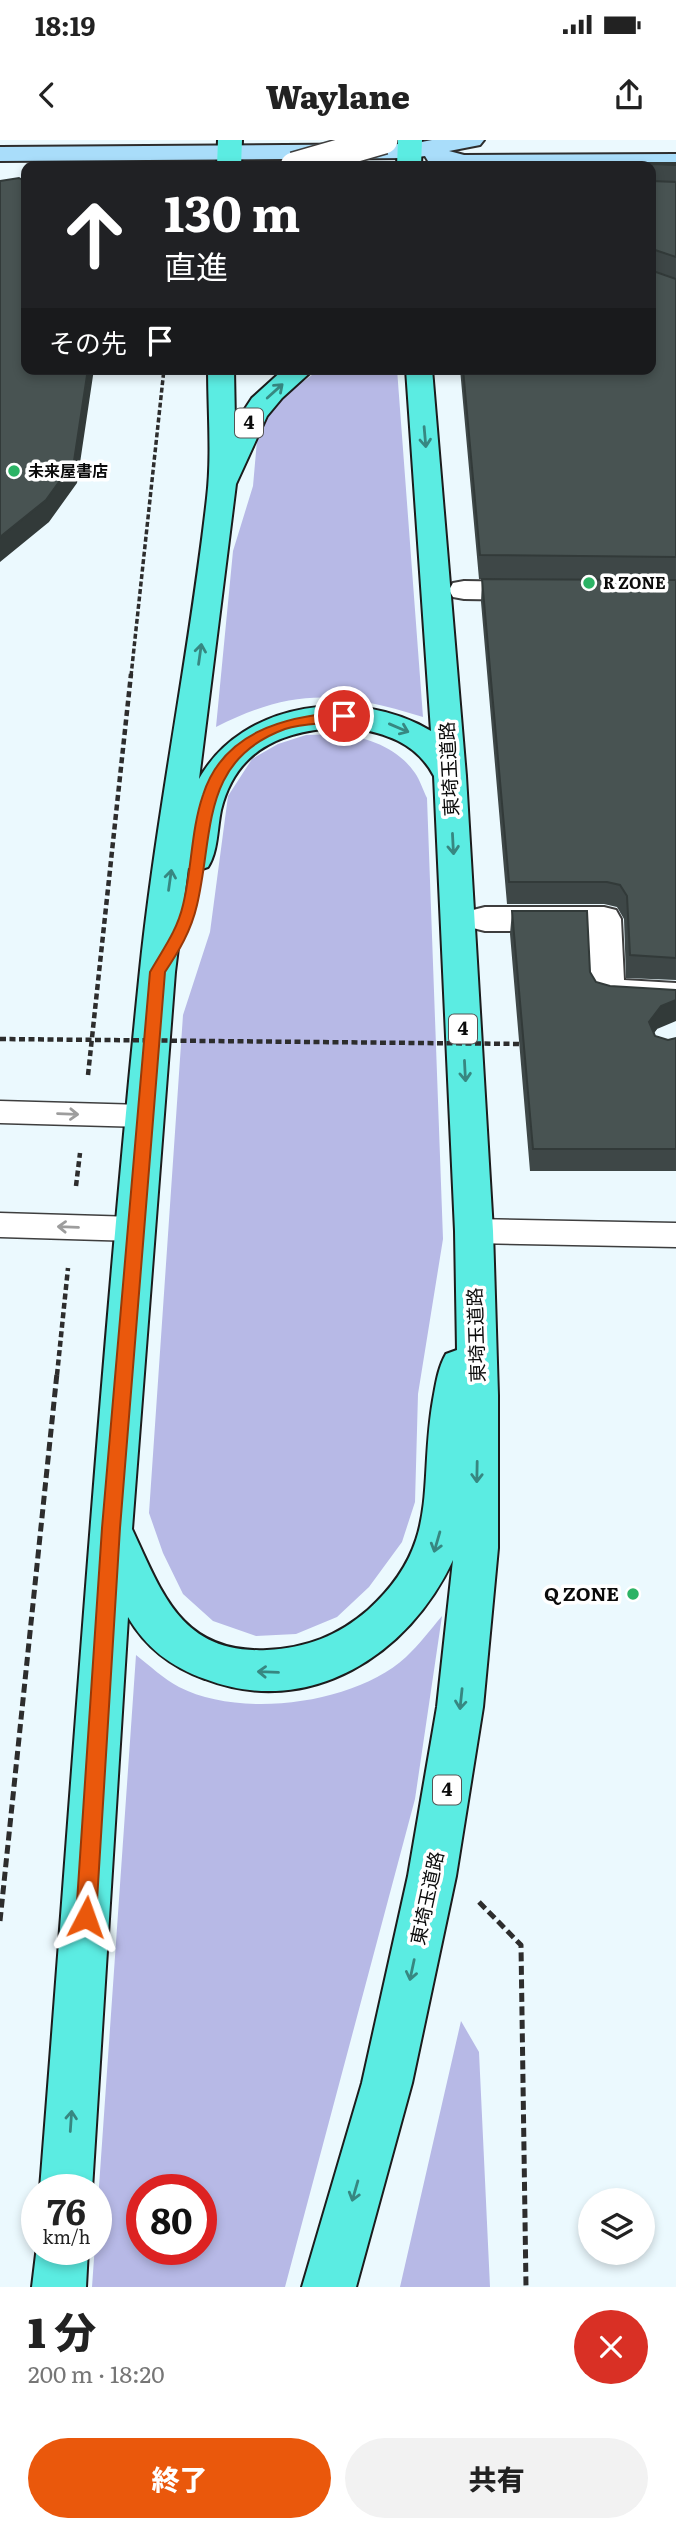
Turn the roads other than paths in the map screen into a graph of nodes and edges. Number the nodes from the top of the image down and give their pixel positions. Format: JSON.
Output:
{"nodes":[{"id":1,"x":384,"y":140,"type":"edge"},
{"id":2,"x":472,"y":140,"type":"edge"},
{"id":3,"x":234,"y":150,"type":"edge"},
{"id":4,"x":0,"y":154,"type":"edge"},
{"id":5,"x":406,"y":156,"type":"edge"},
{"id":6,"x":311,"y":161,"type":"edge"},
{"id":7,"x":454,"y":161,"type":"edge"},
{"id":8,"x":656,"y":161,"type":"edge"},
{"id":9,"x":676,"y":161,"type":"edge"},
{"id":10,"x":221,"y":375,"type":"edge"},
{"id":11,"x":294,"y":375,"type":"edge"},
{"id":12,"x":419,"y":375,"type":"edge"},
{"id":13,"x":222,"y":493,"type":"junction"},
{"id":14,"x":464,"y":590,"type":"dead end"},
{"id":15,"x":557,"y":591,"type":"edge"},
{"id":16,"x":450,"y":776,"type":"junction"},
{"id":17,"x":485,"y":919,"type":"dead end"},
{"id":18,"x":158,"y":972,"type":"junction"},
{"id":19,"x":676,"y":997,"type":"edge"},
{"id":20,"x":0,"y":1112,"type":"edge"},
{"id":21,"x":144,"y":1116,"type":"junction"},
{"id":22,"x":0,"y":1225,"type":"edge"},
{"id":23,"x":135,"y":1229,"type":"junction"},
{"id":24,"x":474,"y":1231,"type":"junction"},
{"id":25,"x":676,"y":1235,"type":"edge"},
{"id":26,"x":475,"y":1281,"type":"junction"},
{"id":27,"x":111,"y":1528,"type":"junction"},
{"id":28,"x":67,"y":2174,"type":"edge"},
{"id":29,"x":61,"y":2265,"type":"edge"},
{"id":30,"x":59,"y":2287,"type":"edge"},
{"id":31,"x":329,"y":2287,"type":"edge"}],
"edges":[{"from":1,"to":6,"type":"street","bridge":true},
{"from":2,"to":5,"type":"street"},
{"from":3,"to":4,"type":"street"},
{"from":3,"to":5,"type":"street"},
{"from":5,"to":7,"type":"street"},
{"from":8,"to":9,"type":"street"},
{"from":10,"to":13,"type":"highway","number":"4"},
{"from":13,"to":11,"type":"highway","number":"4","one_way":true},
{"from":12,"to":16,"type":"highway","name":"東埼玉道路","number":"4","one_way":true},
{"from":18,"to":13,"type":"highway","number":"4","one_way":true},
{"from":14,"to":15,"type":"street"},
{"from":18,"to":16,"type":"highway","number":"4","one_way":true},
{"from":16,"to":24,"type":"highway","name":"東埼玉道路","number":"4","one_way":true},
{"from":17,"to":19,"type":"street"},
{"from":18,"to":21,"type":"highway","number":"4"},
{"from":20,"to":21,"type":"lane","one_way":true},
{"from":21,"to":23,"type":"highway","number":"4"},
{"from":23,"to":22,"type":"lane","one_way":true},
{"from":23,"to":27,"type":"highway","number":"4"},
{"from":24,"to":25,"type":"lane"},
{"from":24,"to":26,"type":"highway","name":"東埼玉道路","number":"4"},
{"from":26,"to":27,"type":"highway","number":"4","one_way":true},
{"from":26,"to":31,"type":"highway","name":"東埼玉道路","number":"4","one_way":true},
{"from":28,"to":27,"type":"highway","number":"4","one_way":true},
{"from":29,"to":30,"type":"highway"}]}
